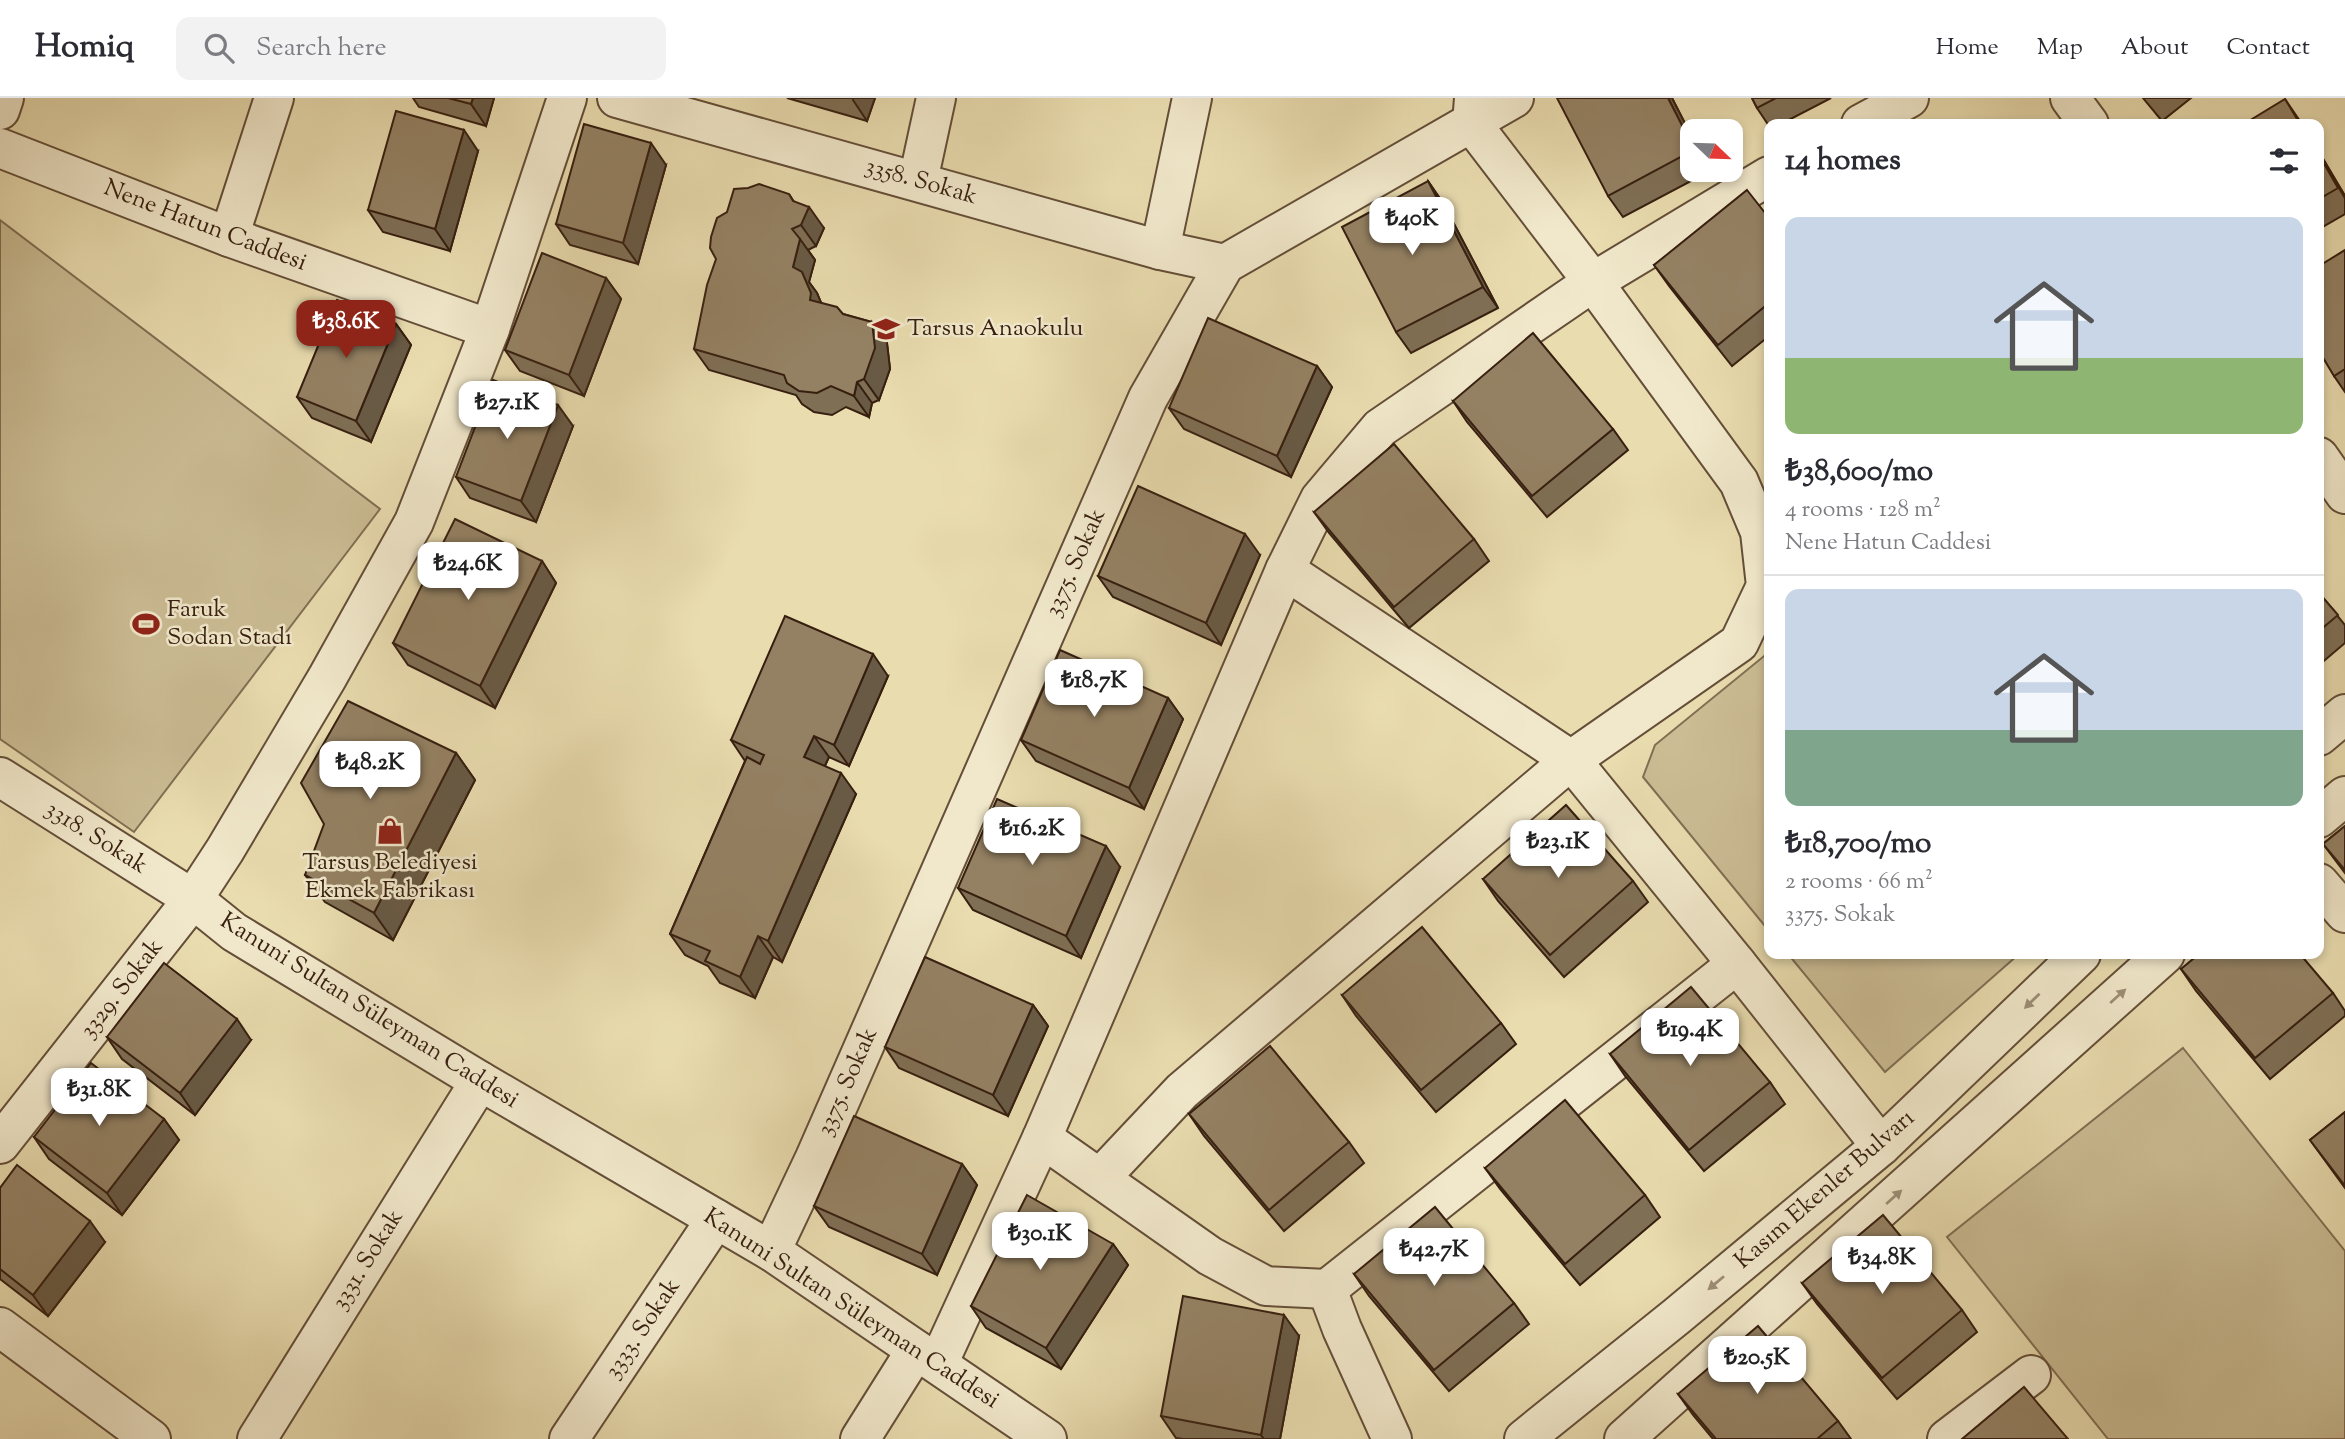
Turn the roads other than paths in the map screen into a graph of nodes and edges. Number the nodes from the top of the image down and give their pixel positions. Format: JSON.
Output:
{"nodes":[{"id":1,"x":4,"y":98,"type":"edge"},
{"id":2,"x":274,"y":98,"type":"edge"},
{"id":3,"x":567,"y":98,"type":"edge"},
{"id":4,"x":617,"y":98,"type":"edge"},
{"id":5,"x":936,"y":98,"type":"edge"},
{"id":6,"x":1192,"y":98,"type":"edge"},
{"id":7,"x":1514,"y":98,"type":"edge"},
{"id":8,"x":1909,"y":98,"type":"edge"},
{"id":9,"x":2070,"y":98,"type":"edge"},
{"id":10,"x":0,"y":110,"type":"edge"},
{"id":11,"x":1473,"y":111,"type":"edge"},
{"id":12,"x":1870,"y":119,"type":"edge"},
{"id":13,"x":2085,"y":119,"type":"edge"},
{"id":14,"x":0,"y":148,"type":"edge"},
{"id":15,"x":1764,"y":179,"type":"edge"},
{"id":16,"x":918,"y":181,"type":"junction"},
{"id":17,"x":229,"y":237,"type":"junction"},
{"id":18,"x":1160,"y":250,"type":"junction"},
{"id":19,"x":1225,"y":264,"type":"junction"},
{"id":20,"x":1593,"y":282,"type":"junction"},
{"id":21,"x":489,"y":329,"type":"junction"},
{"id":22,"x":2324,"y":464,"type":"edge"},
{"id":23,"x":2345,"y":494,"type":"edge"},
{"id":24,"x":1764,"y":568,"type":"edge"},
{"id":25,"x":1285,"y":570,"type":"junction"},
{"id":26,"x":1764,"y":590,"type":"edge"},
{"id":27,"x":2345,"y":714,"type":"edge"},
{"id":28,"x":2324,"y":732,"type":"edge"},
{"id":29,"x":1571,"y":760,"type":"junction"},
{"id":30,"x":0,"y":777,"type":"edge"},
{"id":31,"x":2345,"y":796,"type":"edge"},
{"id":32,"x":2324,"y":814,"type":"edge"},
{"id":33,"x":2324,"y":889,"type":"edge"},
{"id":34,"x":193,"y":899,"type":"junction"},
{"id":35,"x":2345,"y":913,"type":"edge"},
{"id":36,"x":2076,"y":959,"type":"edge"},
{"id":37,"x":2160,"y":959,"type":"edge"},
{"id":38,"x":1737,"y":964,"type":"junction"},
{"id":39,"x":480,"y":1081,"type":"junction"},
{"id":40,"x":1042,"y":1138,"type":"junction"},
{"id":41,"x":0,"y":1144,"type":"edge"},
{"id":42,"x":1881,"y":1146,"type":"junction"},
{"id":43,"x":1100,"y":1178,"type":"junction"},
{"id":44,"x":716,"y":1219,"type":"junction"},
{"id":45,"x":771,"y":1251,"type":"junction"},
{"id":46,"x":1327,"y":1289,"type":"junction"},
{"id":47,"x":0,"y":1327,"type":"edge"},
{"id":48,"x":927,"y":1357,"type":"junction"},
{"id":49,"x":2031,"y":1375,"type":"dead end"},
{"id":50,"x":1644,"y":1433,"type":"edge"},
{"id":51,"x":151,"y":1439,"type":"edge"},
{"id":52,"x":257,"y":1439,"type":"edge"},
{"id":53,"x":569,"y":1439,"type":"edge"},
{"id":54,"x":860,"y":1439,"type":"edge"},
{"id":55,"x":1047,"y":1439,"type":"edge"},
{"id":56,"x":1392,"y":1439,"type":"edge"},
{"id":57,"x":1524,"y":1439,"type":"edge"},
{"id":58,"x":1947,"y":1439,"type":"edge"}],
"edges":[{"from":1,"to":10,"type":"street"},
{"from":2,"to":17,"type":"street"},
{"from":3,"to":21,"type":"street","name":"Kanuni Sultan Süleyman Caddesi"},
{"from":4,"to":16,"type":"street","name":"3358. Sokak"},
{"from":5,"to":16,"type":"street"},
{"from":6,"to":18,"type":"street"},
{"from":7,"to":11,"type":"street"},
{"from":8,"to":12,"type":"street"},
{"from":9,"to":13,"type":"street"},
{"from":11,"to":19,"type":"street"},
{"from":11,"to":20,"type":"street"},
{"from":14,"to":17,"type":"street","name":"Nene Hatun Caddesi"},
{"from":15,"to":20,"type":"street"},
{"from":16,"to":18,"type":"street","name":"3358. Sokak"},
{"from":17,"to":21,"type":"street","name":"Nene Hatun Caddesi"},
{"from":18,"to":19,"type":"street","name":"3358. Sokak"},
{"from":19,"to":45,"type":"street","name":"3375. Sokak"},
{"from":20,"to":24,"type":"street"},
{"from":20,"to":25,"type":"street"},
{"from":21,"to":34,"type":"street","name":"Kanuni Sultan Süleyman Caddesi"},
{"from":22,"to":23,"type":"street"},
{"from":25,"to":29,"type":"street"},
{"from":25,"to":40,"type":"street"},
{"from":26,"to":29,"type":"street"},
{"from":27,"to":28,"type":"street"},
{"from":29,"to":38,"type":"street"},
{"from":29,"to":43,"type":"street"},
{"from":30,"to":34,"type":"street","name":"3318. Sokak"},
{"from":31,"to":32,"type":"street"},
{"from":33,"to":35,"type":"street"},
{"from":34,"to":39,"type":"street","name":"Kanuni Sultan Süleyman Caddesi"},
{"from":34,"to":41,"type":"street","name":"3329. Sokak"},
{"from":36,"to":42,"type":"street","name":"Kasım Ekenler Bulvarı","one_way":true},
{"from":50,"to":37,"type":"street","name":"Kasım Ekenler Bulvarı","one_way":true},
{"from":38,"to":42,"type":"street"},
{"from":38,"to":46,"type":"street"},
{"from":39,"to":44,"type":"street","name":"Kanuni Sultan Süleyman Caddesi"},
{"from":39,"to":52,"type":"street","name":"3331. Sokak"},
{"from":40,"to":43,"type":"street"},
{"from":40,"to":48,"type":"street"},
{"from":42,"to":57,"type":"street","name":"Kasım Ekenler Bulvarı","one_way":true},
{"from":43,"to":46,"type":"street"},
{"from":44,"to":45,"type":"street","name":"Kanuni Sultan Süleyman Caddesi"},
{"from":44,"to":53,"type":"street","name":"3333. Sokak"},
{"from":45,"to":48,"type":"street","name":"Kanuni Sultan Süleyman Caddesi"},
{"from":46,"to":56,"type":"street"},
{"from":47,"to":51,"type":"street"},
{"from":48,"to":54,"type":"street"},
{"from":48,"to":55,"type":"street","name":"Kanuni Sultan Süleyman Caddesi"},
{"from":49,"to":58,"type":"street"}]}
